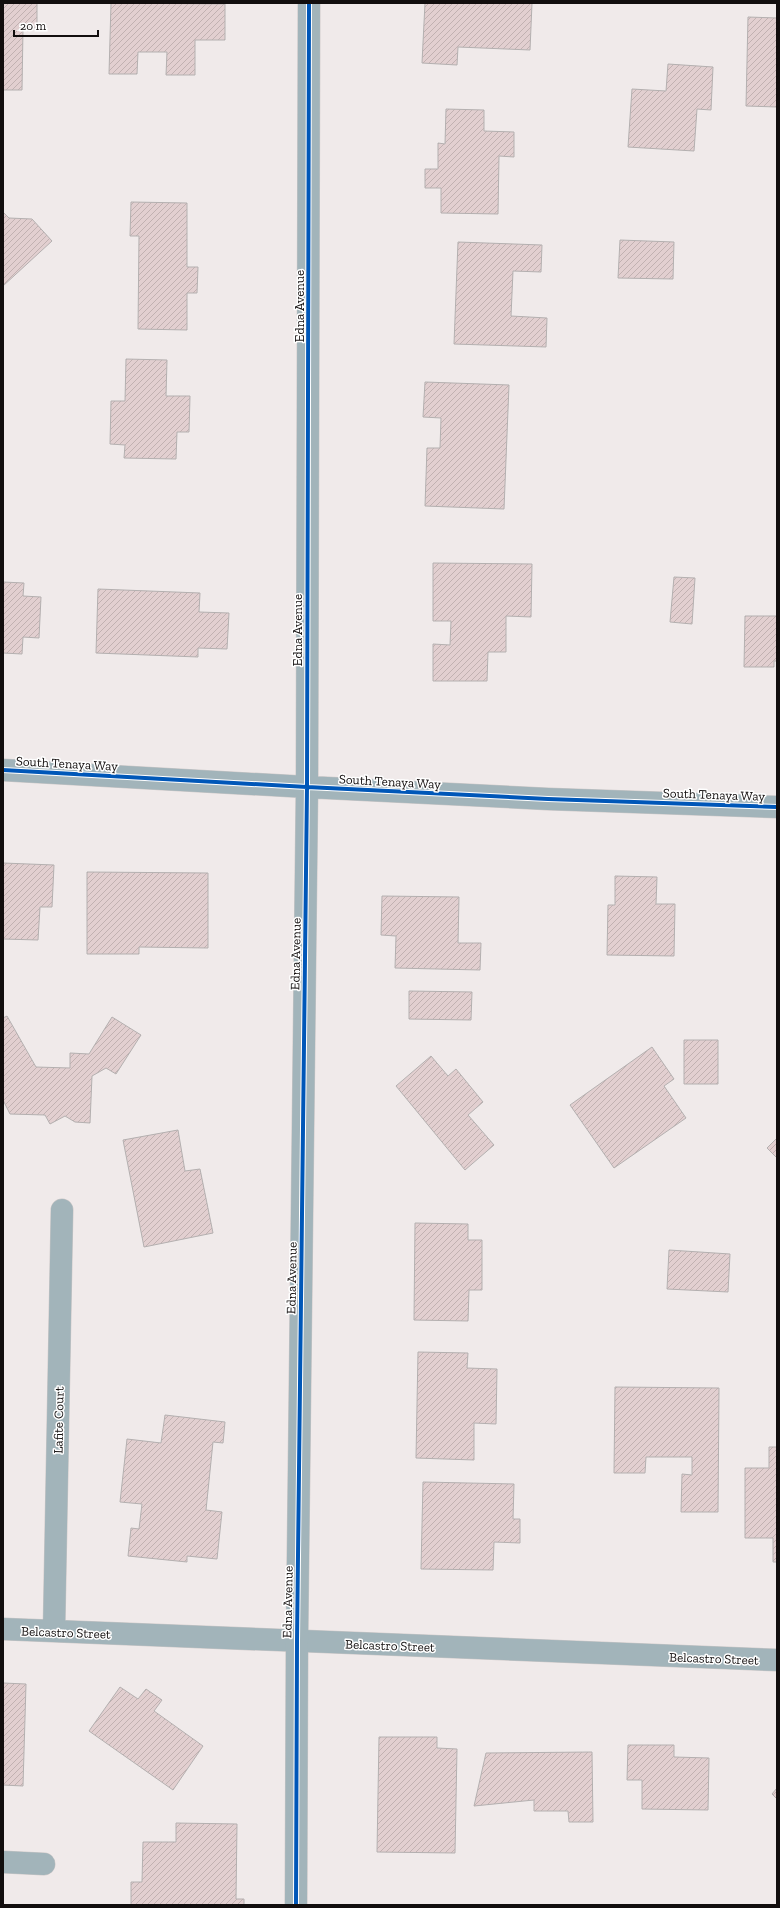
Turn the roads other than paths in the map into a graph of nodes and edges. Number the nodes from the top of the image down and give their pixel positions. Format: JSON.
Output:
{"nodes":[{"id":1,"x":309,"y":3,"type":"edge"},
{"id":2,"x":3,"y":770,"type":"edge"},
{"id":3,"x":307,"y":787,"type":"junction"},
{"id":4,"x":777,"y":807,"type":"edge"},
{"id":5,"x":62,"y":1210,"type":"dead end"},
{"id":6,"x":3,"y":1629,"type":"edge"},
{"id":7,"x":54,"y":1631,"type":"junction"},
{"id":8,"x":296,"y":1641,"type":"junction"},
{"id":9,"x":777,"y":1660,"type":"edge"},
{"id":10,"x":3,"y":1862,"type":"edge"},
{"id":11,"x":44,"y":1864,"type":"dead end"},
{"id":12,"x":296,"y":1905,"type":"edge"}],
"edges":[{"from":1,"to":3,"type":"street","name":"Edna Avenue"},
{"from":2,"to":3,"type":"street","name":"South Tenaya Way"},
{"from":3,"to":4,"type":"street","name":"South Tenaya Way"},
{"from":3,"to":8,"type":"street","name":"Edna Avenue"},
{"from":5,"to":7,"type":"street","name":"Lafite Court"},
{"from":6,"to":7,"type":"street","name":"Belcastro Street"},
{"from":7,"to":8,"type":"street","name":"Belcastro Street"},
{"from":8,"to":9,"type":"street","name":"Belcastro Street"},
{"from":8,"to":12,"type":"street","name":"Edna Avenue"},
{"from":10,"to":11,"type":"street"}]}
